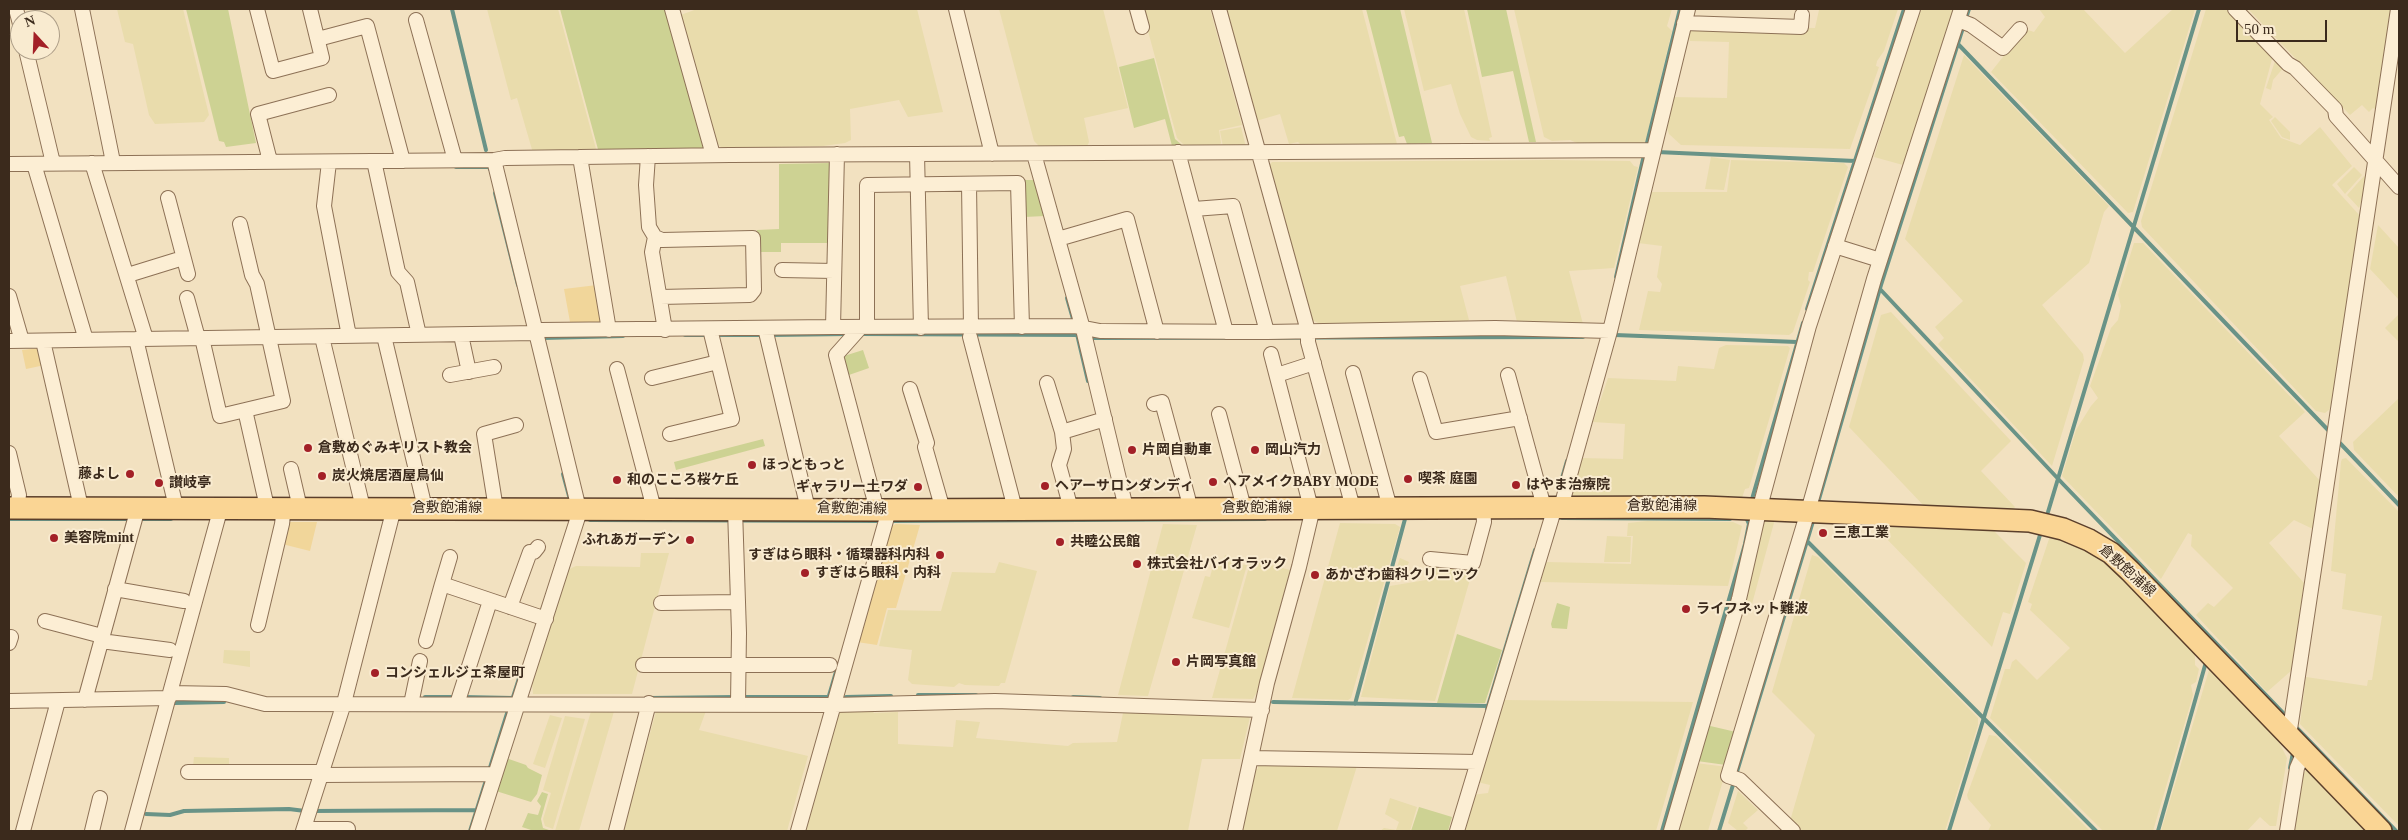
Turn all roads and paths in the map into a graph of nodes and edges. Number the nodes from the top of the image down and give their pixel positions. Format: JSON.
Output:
{"nodes":[{"id":1,"x":82,"y":9,"type":"edge"},
{"id":2,"x":257,"y":9,"type":"edge"},
{"id":3,"x":310,"y":9,"type":"edge"},
{"id":4,"x":672,"y":9,"type":"edge"},
{"id":5,"x":956,"y":9,"type":"edge"},
{"id":6,"x":1137,"y":9,"type":"edge"},
{"id":7,"x":1219,"y":9,"type":"edge"},
{"id":8,"x":1688,"y":9,"type":"edge"},
{"id":9,"x":1913,"y":9,"type":"edge"},
{"id":10,"x":2235,"y":9,"type":"edge"},
{"id":11,"x":2398,"y":9,"type":"edge"},
{"id":12,"x":1802,"y":15,"type":"dead end"},
{"id":13,"x":1964,"y":18,"type":"edge"},
{"id":14,"x":416,"y":20,"type":"dead end"},
{"id":15,"x":1684,"y":23,"type":"junction"},
{"id":16,"x":1142,"y":27,"type":"dead end"},
{"id":17,"x":2020,"y":29,"type":"dead end"},
{"id":18,"x":318,"y":39,"type":"junction"},
{"id":19,"x":28,"y":60,"type":"edge"},
{"id":20,"x":330,"y":95,"type":"dead end"},
{"id":21,"x":1652,"y":150,"type":"junction"},
{"id":22,"x":1258,"y":151,"type":"junction"},
{"id":23,"x":992,"y":154,"type":"junction"},
{"id":24,"x":713,"y":155,"type":"junction"},
{"id":25,"x":1179,"y":155,"type":"junction"},
{"id":26,"x":1035,"y":157,"type":"junction"},
{"id":27,"x":837,"y":158,"type":"junction"},
{"id":28,"x":917,"y":158,"type":"junction"},
{"id":29,"x":455,"y":160,"type":"junction"},
{"id":30,"x":494,"y":160,"type":"junction"},
{"id":31,"x":403,"y":161,"type":"junction"},
{"id":32,"x":581,"y":161,"type":"junction"},
{"id":33,"x":647,"y":161,"type":"junction"},
{"id":34,"x":2378,"y":161,"type":"junction"},
{"id":35,"x":113,"y":162,"type":"junction"},
{"id":36,"x":270,"y":162,"type":"junction"},
{"id":37,"x":53,"y":163,"type":"junction"},
{"id":38,"x":9,"y":164,"type":"edge"},
{"id":39,"x":329,"y":165,"type":"junction"},
{"id":40,"x":375,"y":165,"type":"junction"},
{"id":41,"x":93,"y":166,"type":"junction"},
{"id":42,"x":34,"y":167,"type":"junction"},
{"id":43,"x":917,"y":184,"type":"junction"},
{"id":44,"x":969,"y":184,"type":"junction"},
{"id":45,"x":2399,"y":187,"type":"edge"},
{"id":46,"x":168,"y":198,"type":"dead end"},
{"id":47,"x":1194,"y":209,"type":"junction"},
{"id":48,"x":240,"y":224,"type":"dead end"},
{"id":49,"x":655,"y":237,"type":"junction"},
{"id":50,"x":1058,"y":239,"type":"junction"},
{"id":51,"x":1835,"y":246,"type":"junction"},
{"id":52,"x":183,"y":258,"type":"junction"},
{"id":53,"x":1880,"y":260,"type":"junction"},
{"id":54,"x":782,"y":270,"type":"dead end"},
{"id":55,"x":834,"y":271,"type":"junction"},
{"id":56,"x":188,"y":274,"type":"dead end"},
{"id":57,"x":128,"y":276,"type":"junction"},
{"id":58,"x":9,"y":296,"type":"edge"},
{"id":59,"x":660,"y":297,"type":"junction"},
{"id":60,"x":187,"y":298,"type":"dead end"},
{"id":61,"x":833,"y":327,"type":"junction"},
{"id":62,"x":1022,"y":327,"type":"junction"},
{"id":63,"x":920,"y":328,"type":"junction"},
{"id":64,"x":1082,"y":329,"type":"junction"},
{"id":65,"x":609,"y":330,"type":"junction"},
{"id":66,"x":665,"y":330,"type":"junction"},
{"id":67,"x":1610,"y":331,"type":"junction"},
{"id":68,"x":859,"y":332,"type":"junction"},
{"id":69,"x":1157,"y":332,"type":"junction"},
{"id":70,"x":1226,"y":332,"type":"junction"},
{"id":71,"x":1267,"y":332,"type":"junction"},
{"id":72,"x":537,"y":333,"type":"junction"},
{"id":73,"x":766,"y":333,"type":"junction"},
{"id":74,"x":971,"y":333,"type":"junction"},
{"id":75,"x":711,"y":334,"type":"junction"},
{"id":76,"x":419,"y":335,"type":"junction"},
{"id":77,"x":349,"y":336,"type":"junction"},
{"id":78,"x":1308,"y":336,"type":"junction"},
{"id":79,"x":462,"y":339,"type":"junction"},
{"id":80,"x":86,"y":340,"type":"junction"},
{"id":81,"x":270,"y":340,"type":"junction"},
{"id":82,"x":323,"y":340,"type":"junction"},
{"id":83,"x":385,"y":340,"type":"junction"},
{"id":84,"x":16,"y":341,"type":"edge"},
{"id":85,"x":139,"y":341,"type":"junction"},
{"id":86,"x":202,"y":341,"type":"junction"},
{"id":87,"x":43,"y":343,"type":"junction"},
{"id":88,"x":1272,"y":354,"type":"dead end"},
{"id":89,"x":718,"y":362,"type":"junction"},
{"id":90,"x":1314,"y":364,"type":"junction"},
{"id":91,"x":494,"y":367,"type":"dead end"},
{"id":92,"x":617,"y":369,"type":"dead end"},
{"id":93,"x":469,"y":372,"type":"junction"},
{"id":94,"x":1352,"y":373,"type":"dead end"},
{"id":95,"x":450,"y":375,"type":"dead end"},
{"id":96,"x":1277,"y":375,"type":"junction"},
{"id":97,"x":1508,"y":375,"type":"dead end"},
{"id":98,"x":652,"y":378,"type":"dead end"},
{"id":99,"x":1420,"y":379,"type":"dead end"},
{"id":100,"x":1048,"y":383,"type":"dead end"},
{"id":101,"x":910,"y":389,"type":"dead end"},
{"id":102,"x":1154,"y":404,"type":"dead end"},
{"id":103,"x":245,"y":410,"type":"junction"},
{"id":104,"x":1219,"y":414,"type":"dead end"},
{"id":105,"x":1520,"y":418,"type":"junction"},
{"id":106,"x":1101,"y":421,"type":"junction"},
{"id":107,"x":516,"y":425,"type":"dead end"},
{"id":108,"x":1062,"y":432,"type":"junction"},
{"id":109,"x":670,"y":434,"type":"dead end"},
{"id":110,"x":9,"y":453,"type":"edge"},
{"id":111,"x":290,"y":469,"type":"dead end"},
{"id":112,"x":176,"y":507,"type":"junction"},
{"id":113,"x":13,"y":508,"type":"edge"},
{"id":114,"x":81,"y":508,"type":"junction"},
{"id":115,"x":363,"y":508,"type":"junction"},
{"id":116,"x":425,"y":508,"type":"junction"},
{"id":117,"x":1126,"y":508,"type":"junction"},
{"id":118,"x":1188,"y":508,"type":"junction"},
{"id":119,"x":1244,"y":508,"type":"junction"},
{"id":120,"x":1353,"y":508,"type":"junction"},
{"id":121,"x":1390,"y":508,"type":"junction"},
{"id":122,"x":1760,"y":508,"type":"junction"},
{"id":123,"x":496,"y":509,"type":"junction"},
{"id":124,"x":579,"y":509,"type":"junction"},
{"id":125,"x":654,"y":509,"type":"junction"},
{"id":126,"x":808,"y":509,"type":"junction"},
{"id":127,"x":1016,"y":509,"type":"junction"},
{"id":128,"x":1070,"y":509,"type":"junction"},
{"id":129,"x":883,"y":510,"type":"junction"},
{"id":130,"x":943,"y":510,"type":"junction"},
{"id":131,"x":1553,"y":511,"type":"junction"},
{"id":132,"x":1813,"y":511,"type":"junction"},
{"id":133,"x":283,"y":512,"type":"junction"},
{"id":134,"x":1311,"y":514,"type":"junction"},
{"id":135,"x":219,"y":515,"type":"junction"},
{"id":136,"x":1483,"y":515,"type":"junction"},
{"id":137,"x":136,"y":516,"type":"junction"},
{"id":138,"x":392,"y":516,"type":"junction"},
{"id":139,"x":736,"y":517,"type":"junction"},
{"id":140,"x":530,"y":549,"type":"dead end"},
{"id":141,"x":450,"y":557,"type":"dead end"},
{"id":142,"x":1430,"y":559,"type":"dead end"},
{"id":143,"x":442,"y":584,"type":"junction"},
{"id":144,"x":115,"y":589,"type":"junction"},
{"id":145,"x":184,"y":601,"type":"dead end"},
{"id":146,"x":490,"y":601,"type":"junction"},
{"id":147,"x":738,"y":602,"type":"junction"},
{"id":148,"x":661,"y":603,"type":"dead end"},
{"id":149,"x":510,"y":607,"type":"junction"},
{"id":150,"x":542,"y":618,"type":"junction"},
{"id":151,"x":45,"y":622,"type":"dead end"},
{"id":152,"x":258,"y":624,"type":"dead end"},
{"id":153,"x":102,"y":638,"type":"junction"},
{"id":154,"x":426,"y":640,"type":"dead end"},
{"id":155,"x":170,"y":650,"type":"dead end"},
{"id":156,"x":420,"y":660,"type":"dead end"},
{"id":157,"x":643,"y":665,"type":"dead end"},
{"id":158,"x":830,"y":665,"type":"dead end"},
{"id":159,"x":739,"y":666,"type":"junction"},
{"id":160,"x":170,"y":695,"type":"junction"},
{"id":161,"x":412,"y":699,"type":"junction"},
{"id":162,"x":458,"y":699,"type":"junction"},
{"id":163,"x":738,"y":699,"type":"junction"},
{"id":164,"x":85,"y":700,"type":"junction"},
{"id":165,"x":9,"y":701,"type":"edge"},
{"id":166,"x":650,"y":703,"type":"junction"},
{"id":167,"x":58,"y":704,"type":"junction"},
{"id":168,"x":344,"y":704,"type":"junction"},
{"id":169,"x":513,"y":704,"type":"junction"},
{"id":170,"x":834,"y":705,"type":"junction"},
{"id":171,"x":1262,"y":710,"type":"junction"},
{"id":172,"x":2289,"y":736,"type":"junction"},
{"id":173,"x":2304,"y":752,"type":"junction"},
{"id":174,"x":1251,"y":758,"type":"junction"},
{"id":175,"x":1474,"y":762,"type":"junction"},
{"id":176,"x":188,"y":772,"type":"dead end"},
{"id":177,"x":321,"y":774,"type":"junction"},
{"id":178,"x":490,"y":774,"type":"junction"},
{"id":179,"x":100,"y":798,"type":"dead end"},
{"id":180,"x":348,"y":829,"type":"dead end"},
{"id":181,"x":303,"y":830,"type":"edge"},
{"id":182,"x":23,"y":831,"type":"edge"},
{"id":183,"x":92,"y":831,"type":"edge"},
{"id":184,"x":132,"y":831,"type":"edge"},
{"id":185,"x":477,"y":831,"type":"edge"},
{"id":186,"x":616,"y":831,"type":"edge"},
{"id":187,"x":798,"y":831,"type":"edge"},
{"id":188,"x":1235,"y":831,"type":"edge"},
{"id":189,"x":1457,"y":831,"type":"edge"},
{"id":190,"x":1671,"y":831,"type":"edge"},
{"id":191,"x":1792,"y":831,"type":"edge"},
{"id":192,"x":2287,"y":831,"type":"edge"},
{"id":193,"x":2381,"y":831,"type":"edge"}],
"edges":[{"from":1,"to":35,"type":"street"},
{"from":2,"to":18,"type":"street"},
{"from":3,"to":18,"type":"street"},
{"from":4,"to":24,"type":"street"},
{"from":5,"to":23,"type":"street"},
{"from":6,"to":16,"type":"street"},
{"from":7,"to":22,"type":"street"},
{"from":8,"to":15,"type":"street"},
{"from":9,"to":51,"type":"street"},
{"from":10,"to":34,"type":"street"},
{"from":11,"to":34,"type":"street"},
{"from":12,"to":15,"type":"street"},
{"from":13,"to":17,"type":"street"},
{"from":13,"to":53,"type":"street"},
{"from":14,"to":29,"type":"street"},
{"from":15,"to":21,"type":"street"},
{"from":18,"to":31,"type":"street"},
{"from":19,"to":37,"type":"street"},
{"from":20,"to":36,"type":"street"},
{"from":21,"to":22,"type":"street"},
{"from":21,"to":67,"type":"street"},
{"from":22,"to":25,"type":"street"},
{"from":22,"to":78,"type":"street"},
{"from":23,"to":26,"type":"street"},
{"from":23,"to":28,"type":"street"},
{"from":24,"to":27,"type":"street"},
{"from":24,"to":33,"type":"street"},
{"from":25,"to":26,"type":"street"},
{"from":25,"to":47,"type":"street"},
{"from":26,"to":50,"type":"street"},
{"from":27,"to":28,"type":"street"},
{"from":27,"to":55,"type":"street"},
{"from":28,"to":43,"type":"street"},
{"from":29,"to":30,"type":"street"},
{"from":29,"to":31,"type":"street"},
{"from":30,"to":32,"type":"street"},
{"from":30,"to":72,"type":"street"},
{"from":31,"to":40,"type":"street"},
{"from":32,"to":33,"type":"street"},
{"from":32,"to":65,"type":"street"},
{"from":33,"to":49,"type":"street"},
{"from":34,"to":45,"type":"street"},
{"from":34,"to":172,"type":"street"},
{"from":35,"to":36,"type":"street"},
{"from":35,"to":41,"type":"street"},
{"from":36,"to":39,"type":"street"},
{"from":37,"to":41,"type":"street"},
{"from":37,"to":42,"type":"street"},
{"from":38,"to":42,"type":"street"},
{"from":39,"to":40,"type":"street"},
{"from":39,"to":77,"type":"street"},
{"from":40,"to":76,"type":"street"},
{"from":41,"to":57,"type":"street"},
{"from":42,"to":80,"type":"street"},
{"from":43,"to":44,"type":"street"},
{"from":43,"to":63,"type":"street"},
{"from":43,"to":68,"type":"street"},
{"from":44,"to":62,"type":"street"},
{"from":44,"to":74,"type":"street"},
{"from":46,"to":52,"type":"street"},
{"from":47,"to":70,"type":"street"},
{"from":47,"to":71,"type":"street"},
{"from":48,"to":81,"type":"street"},
{"from":49,"to":59,"type":"street"},
{"from":49,"to":59,"type":"street"},
{"from":50,"to":64,"type":"street"},
{"from":50,"to":69,"type":"street"},
{"from":51,"to":53,"type":"street"},
{"from":51,"to":122,"type":"street"},
{"from":52,"to":56,"type":"street"},
{"from":52,"to":57,"type":"street"},
{"from":53,"to":132,"type":"street"},
{"from":54,"to":55,"type":"street"},
{"from":55,"to":61,"type":"street"},
{"from":57,"to":85,"type":"street"},
{"from":58,"to":84,"type":"street"},
{"from":59,"to":66,"type":"street"},
{"from":60,"to":86,"type":"street"},
{"from":61,"to":68,"type":"street"},
{"from":61,"to":73,"type":"street"},
{"from":62,"to":64,"type":"street"},
{"from":62,"to":74,"type":"street"},
{"from":63,"to":68,"type":"street"},
{"from":63,"to":74,"type":"street"},
{"from":64,"to":69,"type":"street"},
{"from":64,"to":106,"type":"street"},
{"from":65,"to":66,"type":"street"},
{"from":65,"to":72,"type":"street"},
{"from":66,"to":75,"type":"street"},
{"from":67,"to":78,"type":"street"},
{"from":67,"to":131,"type":"street"},
{"from":68,"to":129,"type":"street"},
{"from":69,"to":70,"type":"street"},
{"from":70,"to":71,"type":"street"},
{"from":71,"to":78,"type":"street"},
{"from":72,"to":79,"type":"street"},
{"from":72,"to":124,"type":"street"},
{"from":73,"to":75,"type":"street"},
{"from":73,"to":126,"type":"street"},
{"from":74,"to":127,"type":"street"},
{"from":75,"to":89,"type":"street"},
{"from":76,"to":79,"type":"street"},
{"from":76,"to":83,"type":"street"},
{"from":77,"to":82,"type":"street"},
{"from":77,"to":83,"type":"street"},
{"from":78,"to":90,"type":"street"},
{"from":79,"to":93,"type":"street"},
{"from":80,"to":85,"type":"street"},
{"from":80,"to":87,"type":"street"},
{"from":81,"to":82,"type":"street"},
{"from":81,"to":86,"type":"street"},
{"from":81,"to":103,"type":"street"},
{"from":82,"to":115,"type":"street"},
{"from":83,"to":116,"type":"street"},
{"from":84,"to":87,"type":"street"},
{"from":85,"to":86,"type":"street"},
{"from":85,"to":112,"type":"street"},
{"from":86,"to":103,"type":"street"},
{"from":87,"to":114,"type":"street"},
{"from":88,"to":96,"type":"street"},
{"from":89,"to":98,"type":"street"},
{"from":89,"to":109,"type":"street"},
{"from":90,"to":96,"type":"street"},
{"from":90,"to":120,"type":"street"},
{"from":91,"to":93,"type":"street"},
{"from":92,"to":125,"type":"street"},
{"from":93,"to":95,"type":"street"},
{"from":94,"to":121,"type":"street"},
{"from":96,"to":134,"type":"street"},
{"from":97,"to":105,"type":"street"},
{"from":99,"to":105,"type":"street"},
{"from":100,"to":108,"type":"street"},
{"from":101,"to":130,"type":"street"},
{"from":102,"to":118,"type":"street"},
{"from":103,"to":133,"type":"street"},
{"from":104,"to":119,"type":"street"},
{"from":105,"to":131,"type":"street"},
{"from":106,"to":108,"type":"street"},
{"from":106,"to":117,"type":"street"},
{"from":107,"to":123,"type":"street"},
{"from":108,"to":128,"type":"street"},
{"from":110,"to":113,"type":"street"},
{"from":111,"to":133,"type":"street"},
{"from":112,"to":135,"type":"main road","name":"倉敷飽浦線"},
{"from":112,"to":137,"type":"main road","name":"倉敷飽浦線"},
{"from":113,"to":114,"type":"main road","name":"倉敷飽浦線"},
{"from":114,"to":137,"type":"main road","name":"倉敷飽浦線"},
{"from":115,"to":133,"type":"main road","name":"倉敷飽浦線"},
{"from":115,"to":138,"type":"main road","name":"倉敷飽浦線"},
{"from":116,"to":123,"type":"main road","name":"倉敷飽浦線"},
{"from":116,"to":138,"type":"main road","name":"倉敷飽浦線"},
{"from":117,"to":118,"type":"main road","name":"倉敷飽浦線"},
{"from":117,"to":128,"type":"main road","name":"倉敷飽浦線"},
{"from":118,"to":119,"type":"main road","name":"倉敷飽浦線"},
{"from":119,"to":134,"type":"main road","name":"倉敷飽浦線"},
{"from":120,"to":121,"type":"main road","name":"倉敷飽浦線"},
{"from":120,"to":134,"type":"main road","name":"倉敷飽浦線"},
{"from":121,"to":136,"type":"main road","name":"倉敷飽浦線"},
{"from":122,"to":131,"type":"main road","name":"倉敷飽浦線"},
{"from":122,"to":132,"type":"main road","name":"倉敷飽浦線"},
{"from":122,"to":190,"type":"street"},
{"from":123,"to":124,"type":"main road","name":"倉敷飽浦線"},
{"from":124,"to":125,"type":"main road","name":"倉敷飽浦線"},
{"from":124,"to":150,"type":"street"},
{"from":125,"to":139,"type":"main road","name":"倉敷飽浦線"},
{"from":126,"to":129,"type":"main road","name":"倉敷飽浦線"},
{"from":126,"to":139,"type":"main road","name":"倉敷飽浦線"},
{"from":127,"to":128,"type":"main road","name":"倉敷飽浦線"},
{"from":127,"to":130,"type":"main road","name":"倉敷飽浦線"},
{"from":129,"to":130,"type":"main road","name":"倉敷飽浦線"},
{"from":129,"to":170,"type":"street"},
{"from":131,"to":136,"type":"main road","name":"倉敷飽浦線"},
{"from":131,"to":175,"type":"street"},
{"from":132,"to":172,"type":"main road","name":"倉敷飽浦線"},
{"from":132,"to":191,"type":"street"},
{"from":133,"to":135,"type":"main road","name":"倉敷飽浦線"},
{"from":133,"to":152,"type":"street"},
{"from":134,"to":171,"type":"street"},
{"from":135,"to":160,"type":"street"},
{"from":136,"to":142,"type":"street"},
{"from":137,"to":144,"type":"street"},
{"from":138,"to":168,"type":"street"},
{"from":139,"to":147,"type":"street"},
{"from":140,"to":149,"type":"street"},
{"from":141,"to":143,"type":"street"},
{"from":143,"to":146,"type":"street"},
{"from":143,"to":154,"type":"street"},
{"from":144,"to":145,"type":"street"},
{"from":144,"to":153,"type":"street"},
{"from":146,"to":149,"type":"street"},
{"from":146,"to":162,"type":"street"},
{"from":147,"to":148,"type":"street"},
{"from":147,"to":159,"type":"street"},
{"from":149,"to":150,"type":"street"},
{"from":150,"to":169,"type":"street"},
{"from":151,"to":153,"type":"street"},
{"from":153,"to":155,"type":"street"},
{"from":153,"to":164,"type":"street"},
{"from":156,"to":161,"type":"street"},
{"from":157,"to":159,"type":"street"},
{"from":158,"to":159,"type":"street"},
{"from":159,"to":163,"type":"street"},
{"from":160,"to":164,"type":"street"},
{"from":160,"to":168,"type":"street"},
{"from":160,"to":184,"type":"street"},
{"from":161,"to":162,"type":"street"},
{"from":161,"to":168,"type":"street"},
{"from":162,"to":169,"type":"street"},
{"from":163,"to":166,"type":"street"},
{"from":163,"to":170,"type":"street"},
{"from":164,"to":167,"type":"street"},
{"from":165,"to":167,"type":"street"},
{"from":166,"to":169,"type":"street"},
{"from":166,"to":186,"type":"street"},
{"from":167,"to":182,"type":"street"},
{"from":168,"to":177,"type":"street"},
{"from":169,"to":178,"type":"street"},
{"from":170,"to":171,"type":"street"},
{"from":170,"to":187,"type":"street"},
{"from":171,"to":174,"type":"street"},
{"from":172,"to":173,"type":"main road","name":"倉敷飽浦線"},
{"from":173,"to":192,"type":"street"},
{"from":173,"to":193,"type":"main road","name":"倉敷飽浦線"},
{"from":174,"to":175,"type":"street"},
{"from":174,"to":188,"type":"street"},
{"from":175,"to":189,"type":"street"},
{"from":176,"to":177,"type":"street"},
{"from":177,"to":178,"type":"street"},
{"from":177,"to":181,"type":"street"},
{"from":178,"to":185,"type":"street"},
{"from":179,"to":183,"type":"street"},
{"from":180,"to":181,"type":"street"}]}
